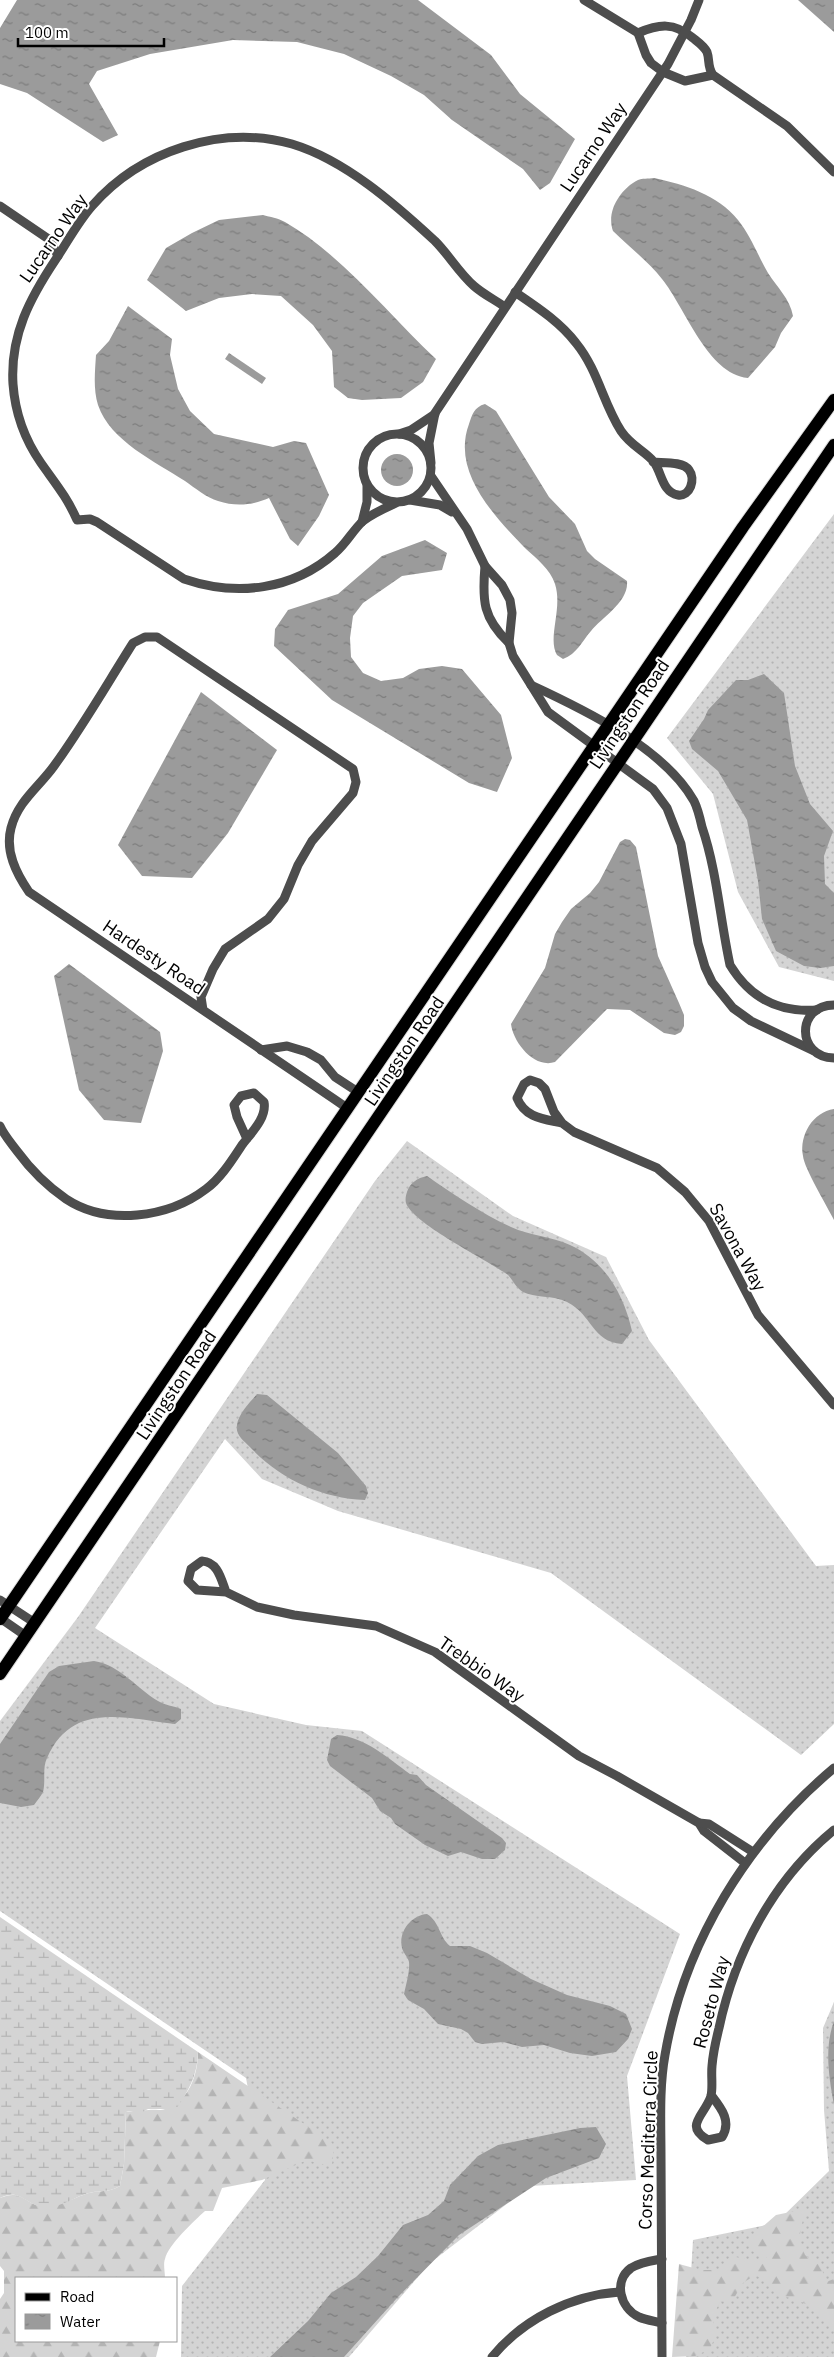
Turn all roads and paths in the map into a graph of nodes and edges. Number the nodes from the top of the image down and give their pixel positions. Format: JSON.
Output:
{"nodes":[{"id":1,"x":584,"y":0,"type":"edge"},
{"id":2,"x":699,"y":0,"type":"edge"},
{"id":3,"x":686,"y":32,"type":"junction"},
{"id":4,"x":638,"y":33,"type":"junction"},
{"id":5,"x":663,"y":72,"type":"junction"},
{"id":6,"x":713,"y":75,"type":"junction"},
{"id":7,"x":834,"y":172,"type":"edge"},
{"id":8,"x":0,"y":206,"type":"edge"},
{"id":9,"x":69,"y":239,"type":"junction"},
{"id":10,"x":50,"y":240,"type":"junction"},
{"id":11,"x":58,"y":256,"type":"junction"},
{"id":12,"x":515,"y":292,"type":"junction"},
{"id":13,"x":505,"y":307,"type":"junction"},
{"id":14,"x":834,"y":400,"type":"edge"},
{"id":15,"x":435,"y":413,"type":"junction"},
{"id":16,"x":398,"y":434,"type":"junction"},
{"id":17,"x":834,"y":446,"type":"edge"},
{"id":18,"x":431,"y":462,"type":"junction"},
{"id":19,"x":653,"y":462,"type":"junction"},
{"id":20,"x":431,"y":476,"type":"junction"},
{"id":21,"x":367,"y":485,"type":"junction"},
{"id":22,"x":410,"y":500,"type":"junction"},
{"id":23,"x":396,"y":503,"type":"junction"},
{"id":24,"x":454,"y":513,"type":"junction"},
{"id":25,"x":362,"y":522,"type":"junction"},
{"id":26,"x":485,"y":566,"type":"junction"},
{"id":27,"x":509,"y":643,"type":"junction"},
{"id":28,"x":531,"y":685,"type":"junction"},
{"id":29,"x":609,"y":725,"type":"junction"},
{"id":30,"x":633,"y":740,"type":"junction"},
{"id":31,"x":594,"y":747,"type":"junction"},
{"id":32,"x":617,"y":763,"type":"junction"},
{"id":33,"x":834,"y":1005,"type":"edge"},
{"id":34,"x":203,"y":1010,"type":"junction"},
{"id":35,"x":817,"y":1010,"type":"junction"},
{"id":36,"x":260,"y":1050,"type":"junction"},
{"id":37,"x":814,"y":1051,"type":"junction"},
{"id":38,"x":832,"y":1058,"type":"edge"},
{"id":39,"x":358,"y":1092,"type":"junction"},
{"id":40,"x":347,"y":1108,"type":"junction"},
{"id":41,"x":562,"y":1123,"type":"junction"},
{"id":42,"x":0,"y":1126,"type":"edge"},
{"id":43,"x":247,"y":1139,"type":"junction"},
{"id":44,"x":834,"y":1405,"type":"edge"},
{"id":45,"x":226,"y":1592,"type":"junction"},
{"id":46,"x":4,"y":1604,"type":"edge"},
{"id":47,"x":0,"y":1619,"type":"edge"},
{"id":48,"x":35,"y":1623,"type":"junction"},
{"id":49,"x":26,"y":1636,"type":"junction"},
{"id":50,"x":0,"y":1674,"type":"edge"},
{"id":51,"x":834,"y":1768,"type":"edge"},
{"id":52,"x":699,"y":1823,"type":"junction"},
{"id":53,"x":834,"y":1830,"type":"edge"},
{"id":54,"x":754,"y":1852,"type":"junction"},
{"id":55,"x":746,"y":1863,"type":"junction"},
{"id":56,"x":711,"y":2095,"type":"junction"},
{"id":57,"x":662,"y":2259,"type":"junction"},
{"id":58,"x":620,"y":2292,"type":"junction"},
{"id":59,"x":662,"y":2322,"type":"junction"},
{"id":60,"x":492,"y":2357,"type":"edge"},
{"id":61,"x":662,"y":2357,"type":"edge"}],
"edges":[{"from":1,"to":4,"type":"street"},
{"from":2,"to":3,"type":"street","name":"Lucarno Way"},
{"from":3,"to":4,"type":"street"},
{"from":3,"to":5,"type":"street","name":"Lucarno Way"},
{"from":3,"to":6,"type":"street"},
{"from":4,"to":5,"type":"street"},
{"from":5,"to":6,"type":"street"},
{"from":5,"to":12,"type":"street","name":"Lucarno Way"},
{"from":6,"to":7,"type":"street"},
{"from":8,"to":10,"type":"street"},
{"from":9,"to":10,"type":"street"},
{"from":9,"to":11,"type":"street","name":"Lucarno Way"},
{"from":9,"to":13,"type":"street","name":"Lucarno Way"},
{"from":10,"to":11,"type":"street"},
{"from":11,"to":25,"type":"street","name":"Lucarno Way"},
{"from":12,"to":13,"type":"street","name":"Lucarno Way"},
{"from":12,"to":19,"type":"street"},
{"from":13,"to":15,"type":"street","name":"Lucarno Way"},
{"from":14,"to":29,"type":"main road","name":"Livingston Road"},
{"from":15,"to":16,"type":"street","name":"Lucarno Way"},
{"from":15,"to":18,"type":"street","name":"Lucarno Way"},
{"from":16,"to":18,"type":"street"},
{"from":16,"to":21,"type":"street"},
{"from":17,"to":30,"type":"main road","name":"Livingston Road"},
{"from":18,"to":20,"type":"street"},
{"from":19,"to":19,"type":"street"},
{"from":20,"to":22,"type":"street"},
{"from":20,"to":24,"type":"street"},
{"from":21,"to":23,"type":"street"},
{"from":21,"to":25,"type":"street","name":"Lucarno Way"},
{"from":22,"to":23,"type":"street"},
{"from":22,"to":24,"type":"street"},
{"from":23,"to":25,"type":"street","name":"Lucarno Way"},
{"from":24,"to":26,"type":"street"},
{"from":26,"to":27,"type":"street"},
{"from":26,"to":27,"type":"street"},
{"from":27,"to":28,"type":"street"},
{"from":28,"to":29,"type":"street"},
{"from":28,"to":31,"type":"street"},
{"from":29,"to":30,"type":"street"},
{"from":29,"to":31,"type":"main road","name":"Livingston Road"},
{"from":30,"to":32,"type":"main road","name":"Livingston Road"},
{"from":30,"to":35,"type":"street"},
{"from":31,"to":32,"type":"street"},
{"from":31,"to":39,"type":"main road","name":"Livingston Road"},
{"from":32,"to":37,"type":"street"},
{"from":32,"to":48,"type":"main road","name":"Livingston Road"},
{"from":33,"to":35,"type":"street"},
{"from":34,"to":34,"type":"street","name":"Hardesty Road"},
{"from":34,"to":36,"type":"street","name":"Hardesty Road"},
{"from":35,"to":37,"type":"street"},
{"from":36,"to":39,"type":"street"},
{"from":36,"to":40,"type":"street","name":"Hardesty Road"},
{"from":37,"to":38,"type":"street"},
{"from":39,"to":40,"type":"main road","name":"Livingston Road"},
{"from":40,"to":46,"type":"main road","name":"Livingston Road"},
{"from":41,"to":41,"type":"street","name":"Savona Way"},
{"from":41,"to":44,"type":"street","name":"Savona Way"},
{"from":42,"to":43,"type":"street"},
{"from":43,"to":43,"type":"street"},
{"from":45,"to":45,"type":"street","name":"Trebbio Way"},
{"from":45,"to":52,"type":"street","name":"Trebbio Way"},
{"from":46,"to":47,"type":"main road","name":"Livingston Road"},
{"from":46,"to":48,"type":"street"},
{"from":47,"to":49,"type":"street"},
{"from":48,"to":49,"type":"main road","name":"Livingston Road"},
{"from":49,"to":50,"type":"main road","name":"Livingston Road"},
{"from":51,"to":54,"type":"street","name":"Corso Mediterra Circle"},
{"from":52,"to":54,"type":"street","name":"Trebbio Way"},
{"from":52,"to":55,"type":"street","name":"Trebbio Way"},
{"from":53,"to":56,"type":"street","name":"Roseto Way"},
{"from":54,"to":55,"type":"street","name":"Corso Mediterra Circle"},
{"from":55,"to":57,"type":"street","name":"Corso Mediterra Circle"},
{"from":56,"to":56,"type":"street","name":"Roseto Way"},
{"from":57,"to":58,"type":"street"},
{"from":57,"to":59,"type":"street","name":"Corso Mediterra Circle"},
{"from":58,"to":59,"type":"street"},
{"from":58,"to":60,"type":"street"},
{"from":59,"to":61,"type":"street","name":"Corso Mediterra Circle"}]}
